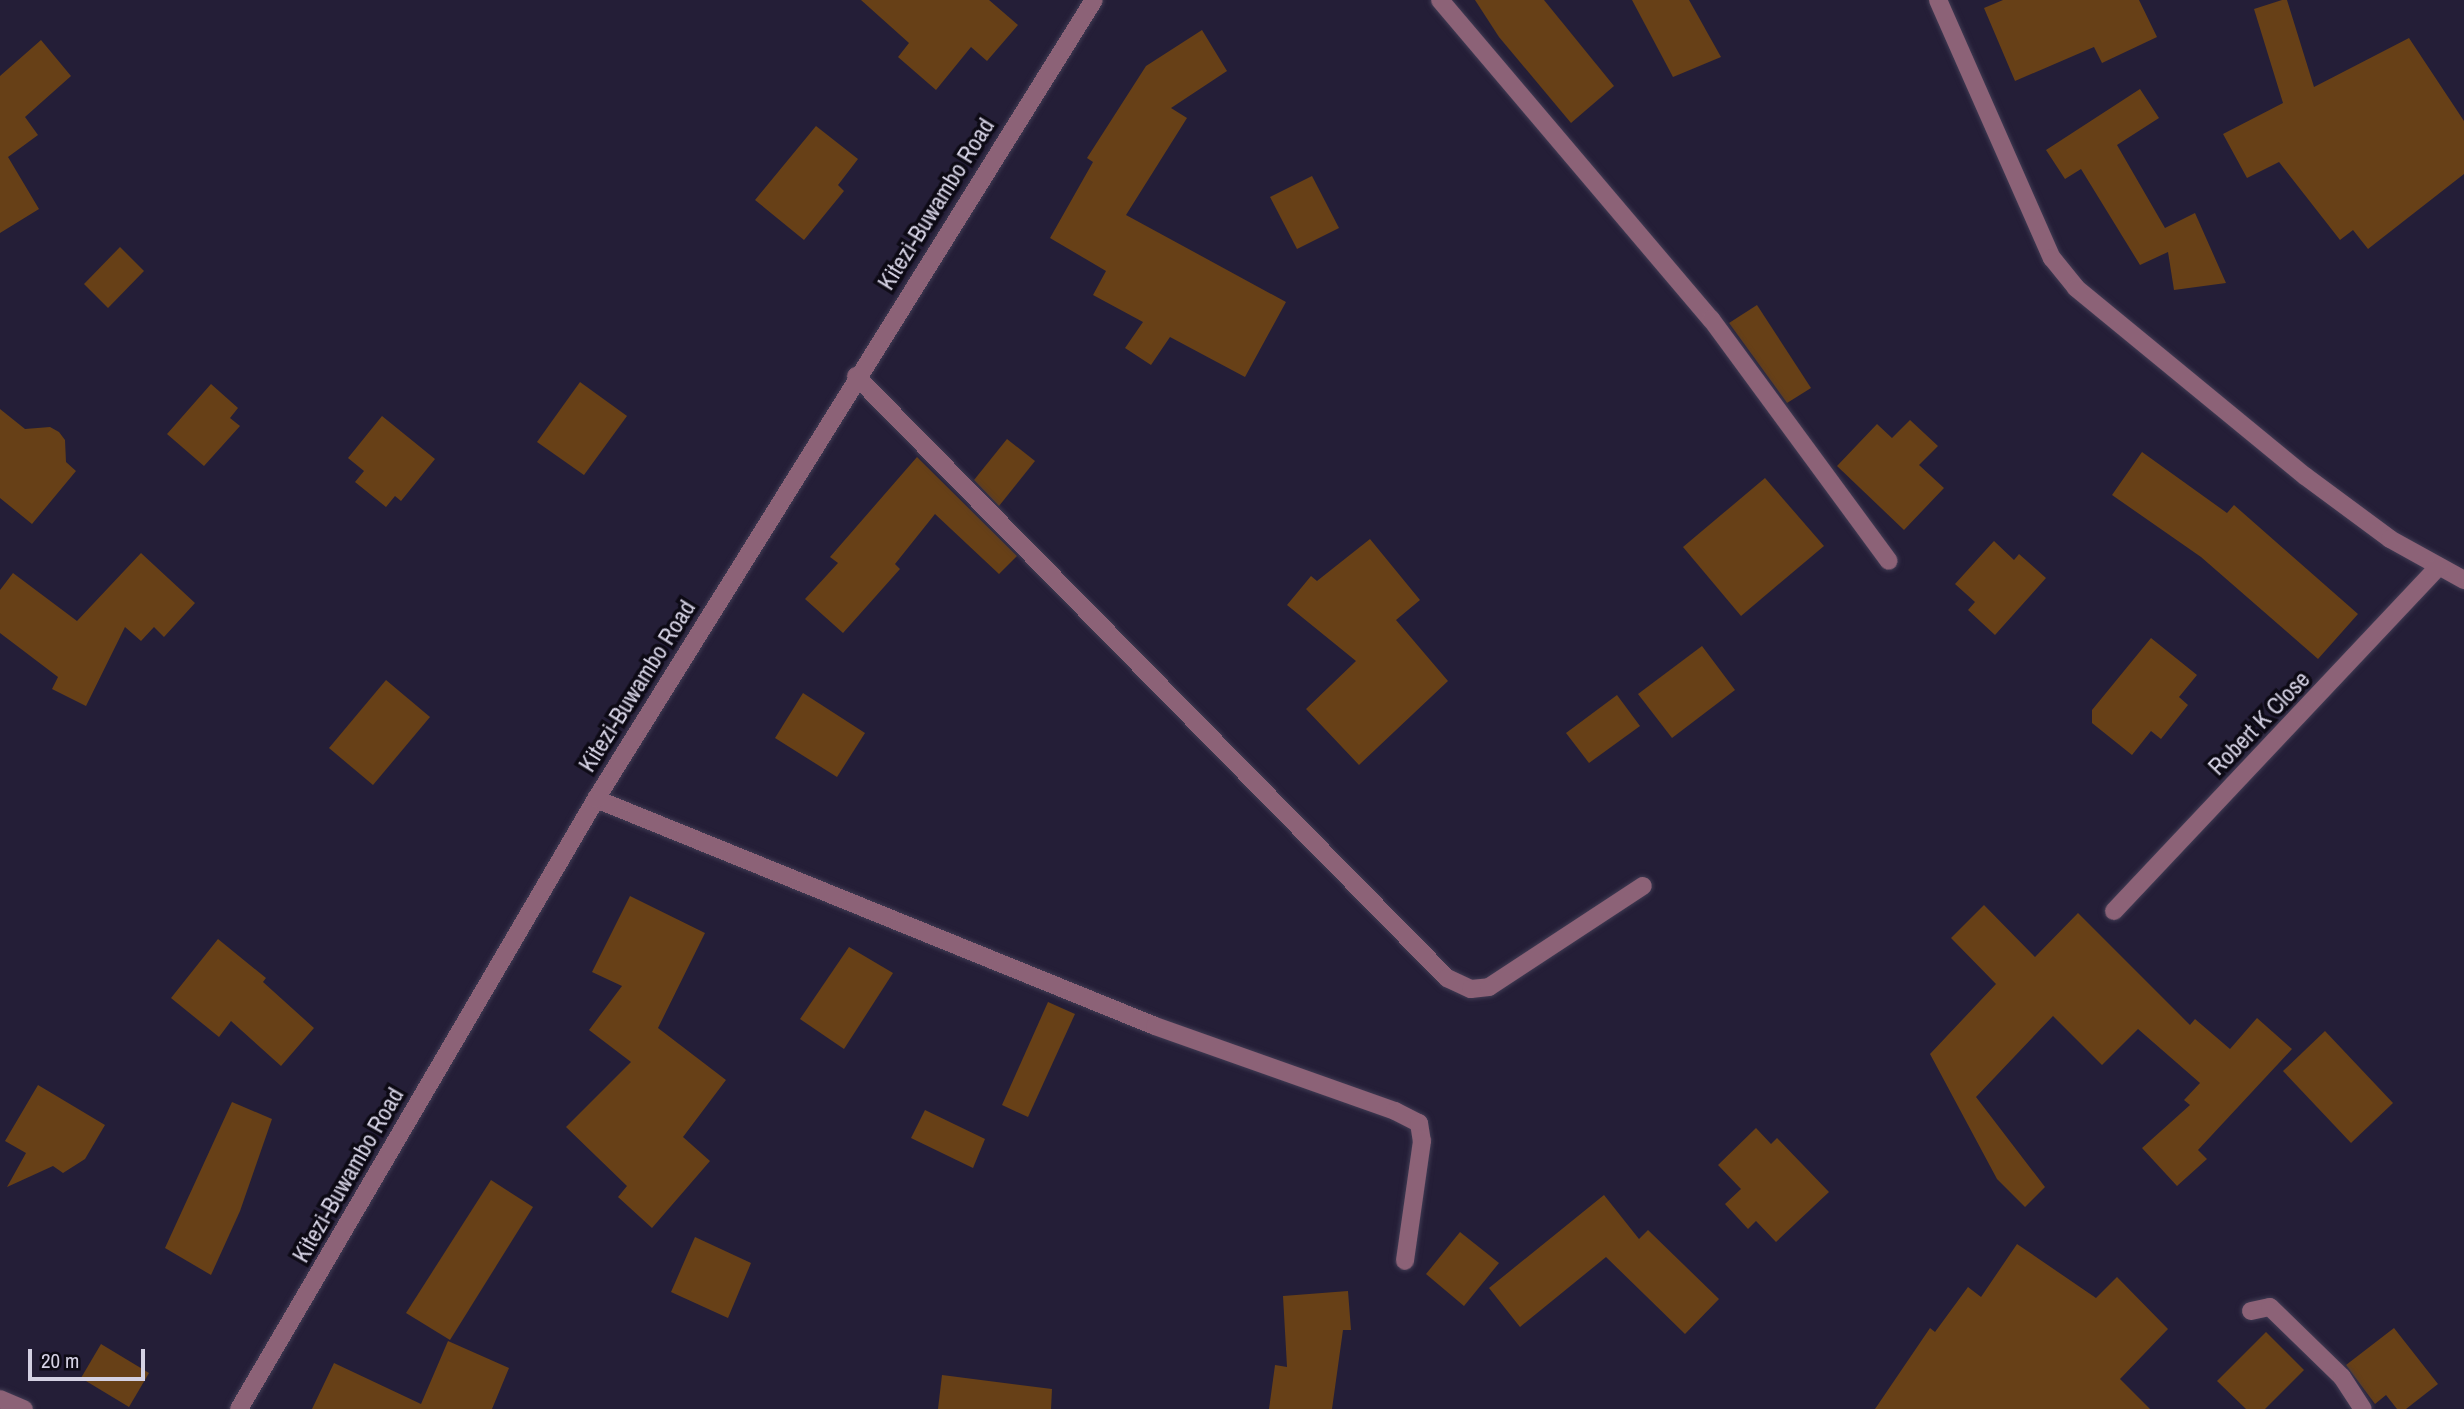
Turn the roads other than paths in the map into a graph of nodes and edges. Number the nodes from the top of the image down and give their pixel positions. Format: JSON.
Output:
{"nodes":[{"id":1,"x":1094,"y":0,"type":"edge"},
{"id":2,"x":1440,"y":0,"type":"edge"},
{"id":3,"x":1938,"y":0,"type":"edge"},
{"id":4,"x":856,"y":376,"type":"junction"},
{"id":5,"x":1889,"y":561,"type":"dead end"},
{"id":6,"x":2438,"y":567,"type":"junction"},
{"id":7,"x":2464,"y":580,"type":"edge"},
{"id":8,"x":596,"y":799,"type":"junction"},
{"id":9,"x":1643,"y":886,"type":"dead end"},
{"id":10,"x":2114,"y":911,"type":"dead end"},
{"id":11,"x":1405,"y":1261,"type":"dead end"},
{"id":12,"x":2251,"y":1311,"type":"dead end"},
{"id":13,"x":0,"y":1399,"type":"edge"},
{"id":14,"x":24,"y":1409,"type":"edge"},
{"id":15,"x":239,"y":1409,"type":"edge"},
{"id":16,"x":2363,"y":1409,"type":"edge"}],
"edges":[{"from":1,"to":4,"type":"street","name":"Kitezi-Buwambo Road"},
{"from":2,"to":5,"type":"street"},
{"from":3,"to":6,"type":"street"},
{"from":4,"to":8,"type":"street","name":"Kitezi-Buwambo Road"},
{"from":4,"to":9,"type":"street"},
{"from":6,"to":7,"type":"street"},
{"from":6,"to":10,"type":"street","name":"Robert K Close"},
{"from":8,"to":11,"type":"street"},
{"from":8,"to":15,"type":"street","name":"Kitezi-Buwambo Road"},
{"from":12,"to":16,"type":"street"},
{"from":13,"to":14,"type":"street"}]}
